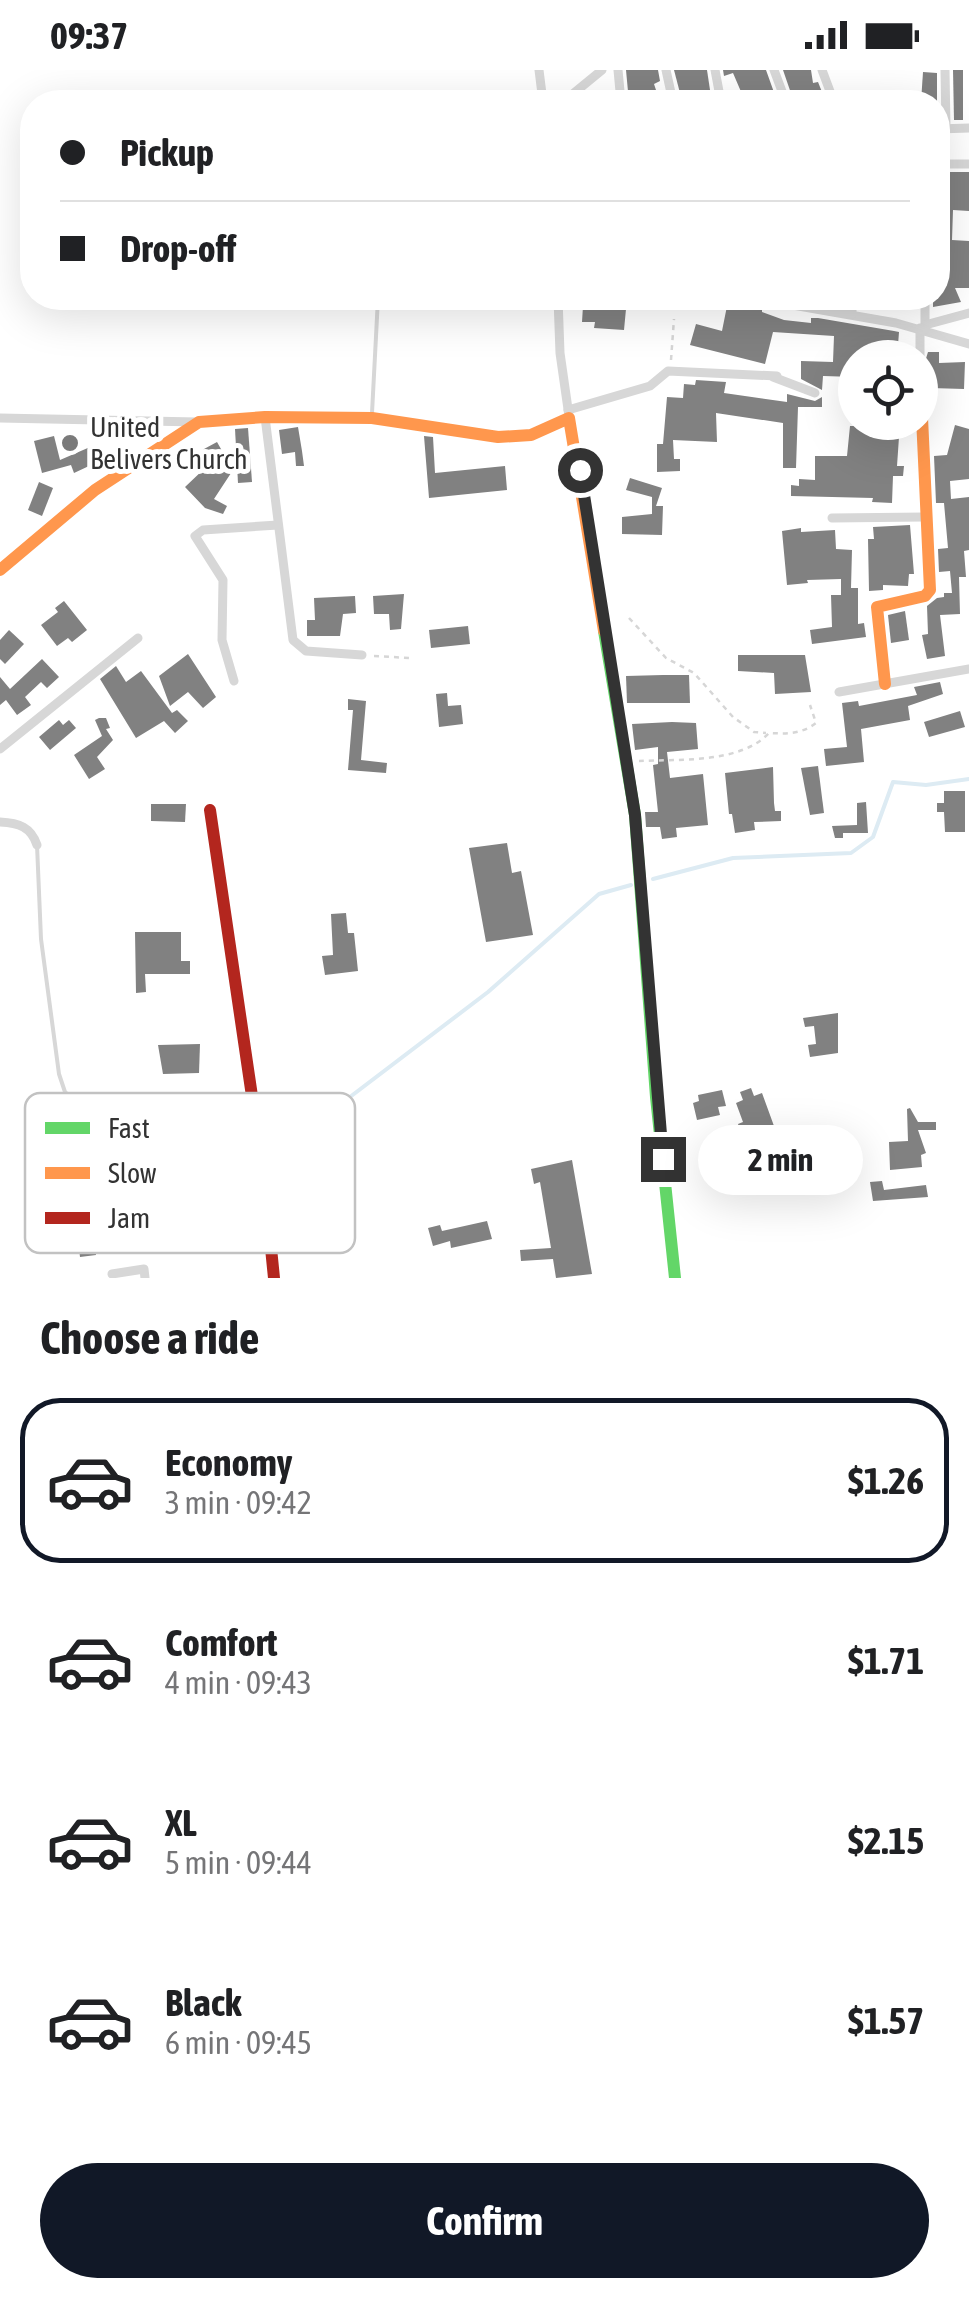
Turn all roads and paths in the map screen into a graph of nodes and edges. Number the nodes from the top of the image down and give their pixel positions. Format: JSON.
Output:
{"nodes":[{"id":1,"x":602,"y":70,"type":"edge"},
{"id":2,"x":836,"y":70,"type":"edge"},
{"id":3,"x":822,"y":72,"type":"edge"},
{"id":4,"x":578,"y":90,"type":"edge"},
{"id":5,"x":377,"y":310,"type":"edge"},
{"id":6,"x":559,"y":310,"type":"edge"},
{"id":7,"x":832,"y":310,"type":"edge"},
{"id":8,"x":852,"y":310,"type":"edge"},
{"id":9,"x":924,"y":310,"type":"edge"},
{"id":10,"x":969,"y":312,"type":"edge"},
{"id":11,"x":852,"y":314,"type":"junction"},
{"id":12,"x":674,"y":319,"type":"dead end"},
{"id":13,"x":923,"y":328,"type":"junction"},
{"id":14,"x":922,"y":340,"type":"edge"},
{"id":15,"x":969,"y":344,"type":"edge"},
{"id":16,"x":668,"y":372,"type":"junction"},
{"id":17,"x":815,"y":392,"type":"dead end"},
{"id":18,"x":569,"y":414,"type":"junction"},
{"id":19,"x":265,"y":416,"type":"junction"},
{"id":20,"x":0,"y":418,"type":"edge"},
{"id":21,"x":372,"y":418,"type":"junction"},
{"id":22,"x":200,"y":422,"type":"junction"},
{"id":23,"x":922,"y":440,"type":"edge"},
{"id":24,"x":924,"y":516,"type":"junction"},
{"id":25,"x":832,"y":518,"type":"dead end"},
{"id":26,"x":278,"y":525,"type":"junction"},
{"id":27,"x":0,"y":570,"type":"edge"},
{"id":28,"x":628,"y":618,"type":"dead end"},
{"id":29,"x":138,"y":638,"type":"dead end"},
{"id":30,"x":362,"y":655,"type":"joint"},
{"id":31,"x":410,"y":658,"type":"dead end"},
{"id":32,"x":969,"y":670,"type":"edge"},
{"id":33,"x":234,"y":681,"type":"dead end"},
{"id":34,"x":885,"y":684,"type":"junction"},
{"id":35,"x":838,"y":692,"type":"dead end"},
{"id":36,"x":810,"y":705,"type":"dead end"},
{"id":37,"x":769,"y":733,"type":"junction"},
{"id":38,"x":0,"y":748,"type":"edge"},
{"id":39,"x":628,"y":762,"type":"junction"},
{"id":40,"x":210,"y":810,"type":"dead end"},
{"id":41,"x":0,"y":822,"type":"edge"},
{"id":42,"x":36,"y":845,"type":"joint"},
{"id":43,"x":66,"y":1093,"type":"edge"},
{"id":44,"x":252,"y":1093,"type":"edge"},
{"id":45,"x":272,"y":1253,"type":"edge"},
{"id":46,"x":112,"y":1274,"type":"dead end"},
{"id":47,"x":145,"y":1278,"type":"edge"},
{"id":48,"x":274,"y":1278,"type":"edge"},
{"id":49,"x":676,"y":1278,"type":"edge"}],
"edges":[{"from":1,"to":4,"type":"street"},
{"from":2,"to":3,"type":"street"},
{"from":5,"to":21,"type":"lane"},
{"from":6,"to":18,"type":"street"},
{"from":7,"to":11,"type":"street"},
{"from":8,"to":11,"type":"street"},
{"from":9,"to":13,"type":"street"},
{"from":10,"to":13,"type":"street"},
{"from":11,"to":13,"type":"street"},
{"from":12,"to":16,"type":"path"},
{"from":13,"to":14,"type":"street"},
{"from":13,"to":15,"type":"street"},
{"from":16,"to":17,"type":"street"},
{"from":16,"to":18,"type":"street"},
{"from":18,"to":21,"type":"street"},
{"from":18,"to":39,"type":"street"},
{"from":19,"to":21,"type":"street"},
{"from":19,"to":22,"type":"street"},
{"from":19,"to":26,"type":"street"},
{"from":20,"to":22,"type":"street"},
{"from":22,"to":27,"type":"street"},
{"from":23,"to":24,"type":"street"},
{"from":24,"to":25,"type":"street"},
{"from":24,"to":34,"type":"street"},
{"from":26,"to":30,"type":"street"},
{"from":26,"to":33,"type":"street"},
{"from":28,"to":37,"type":"path"},
{"from":29,"to":38,"type":"street"},
{"from":30,"to":31,"type":"path"},
{"from":32,"to":34,"type":"street"},
{"from":34,"to":35,"type":"street"},
{"from":36,"to":37,"type":"path"},
{"from":37,"to":39,"type":"path"},
{"from":39,"to":49,"type":"street"},
{"from":40,"to":44,"type":"street"},
{"from":41,"to":42,"type":"street"},
{"from":42,"to":43,"type":"lane"},
{"from":45,"to":48,"type":"street"},
{"from":46,"to":47,"type":"street"}]}
